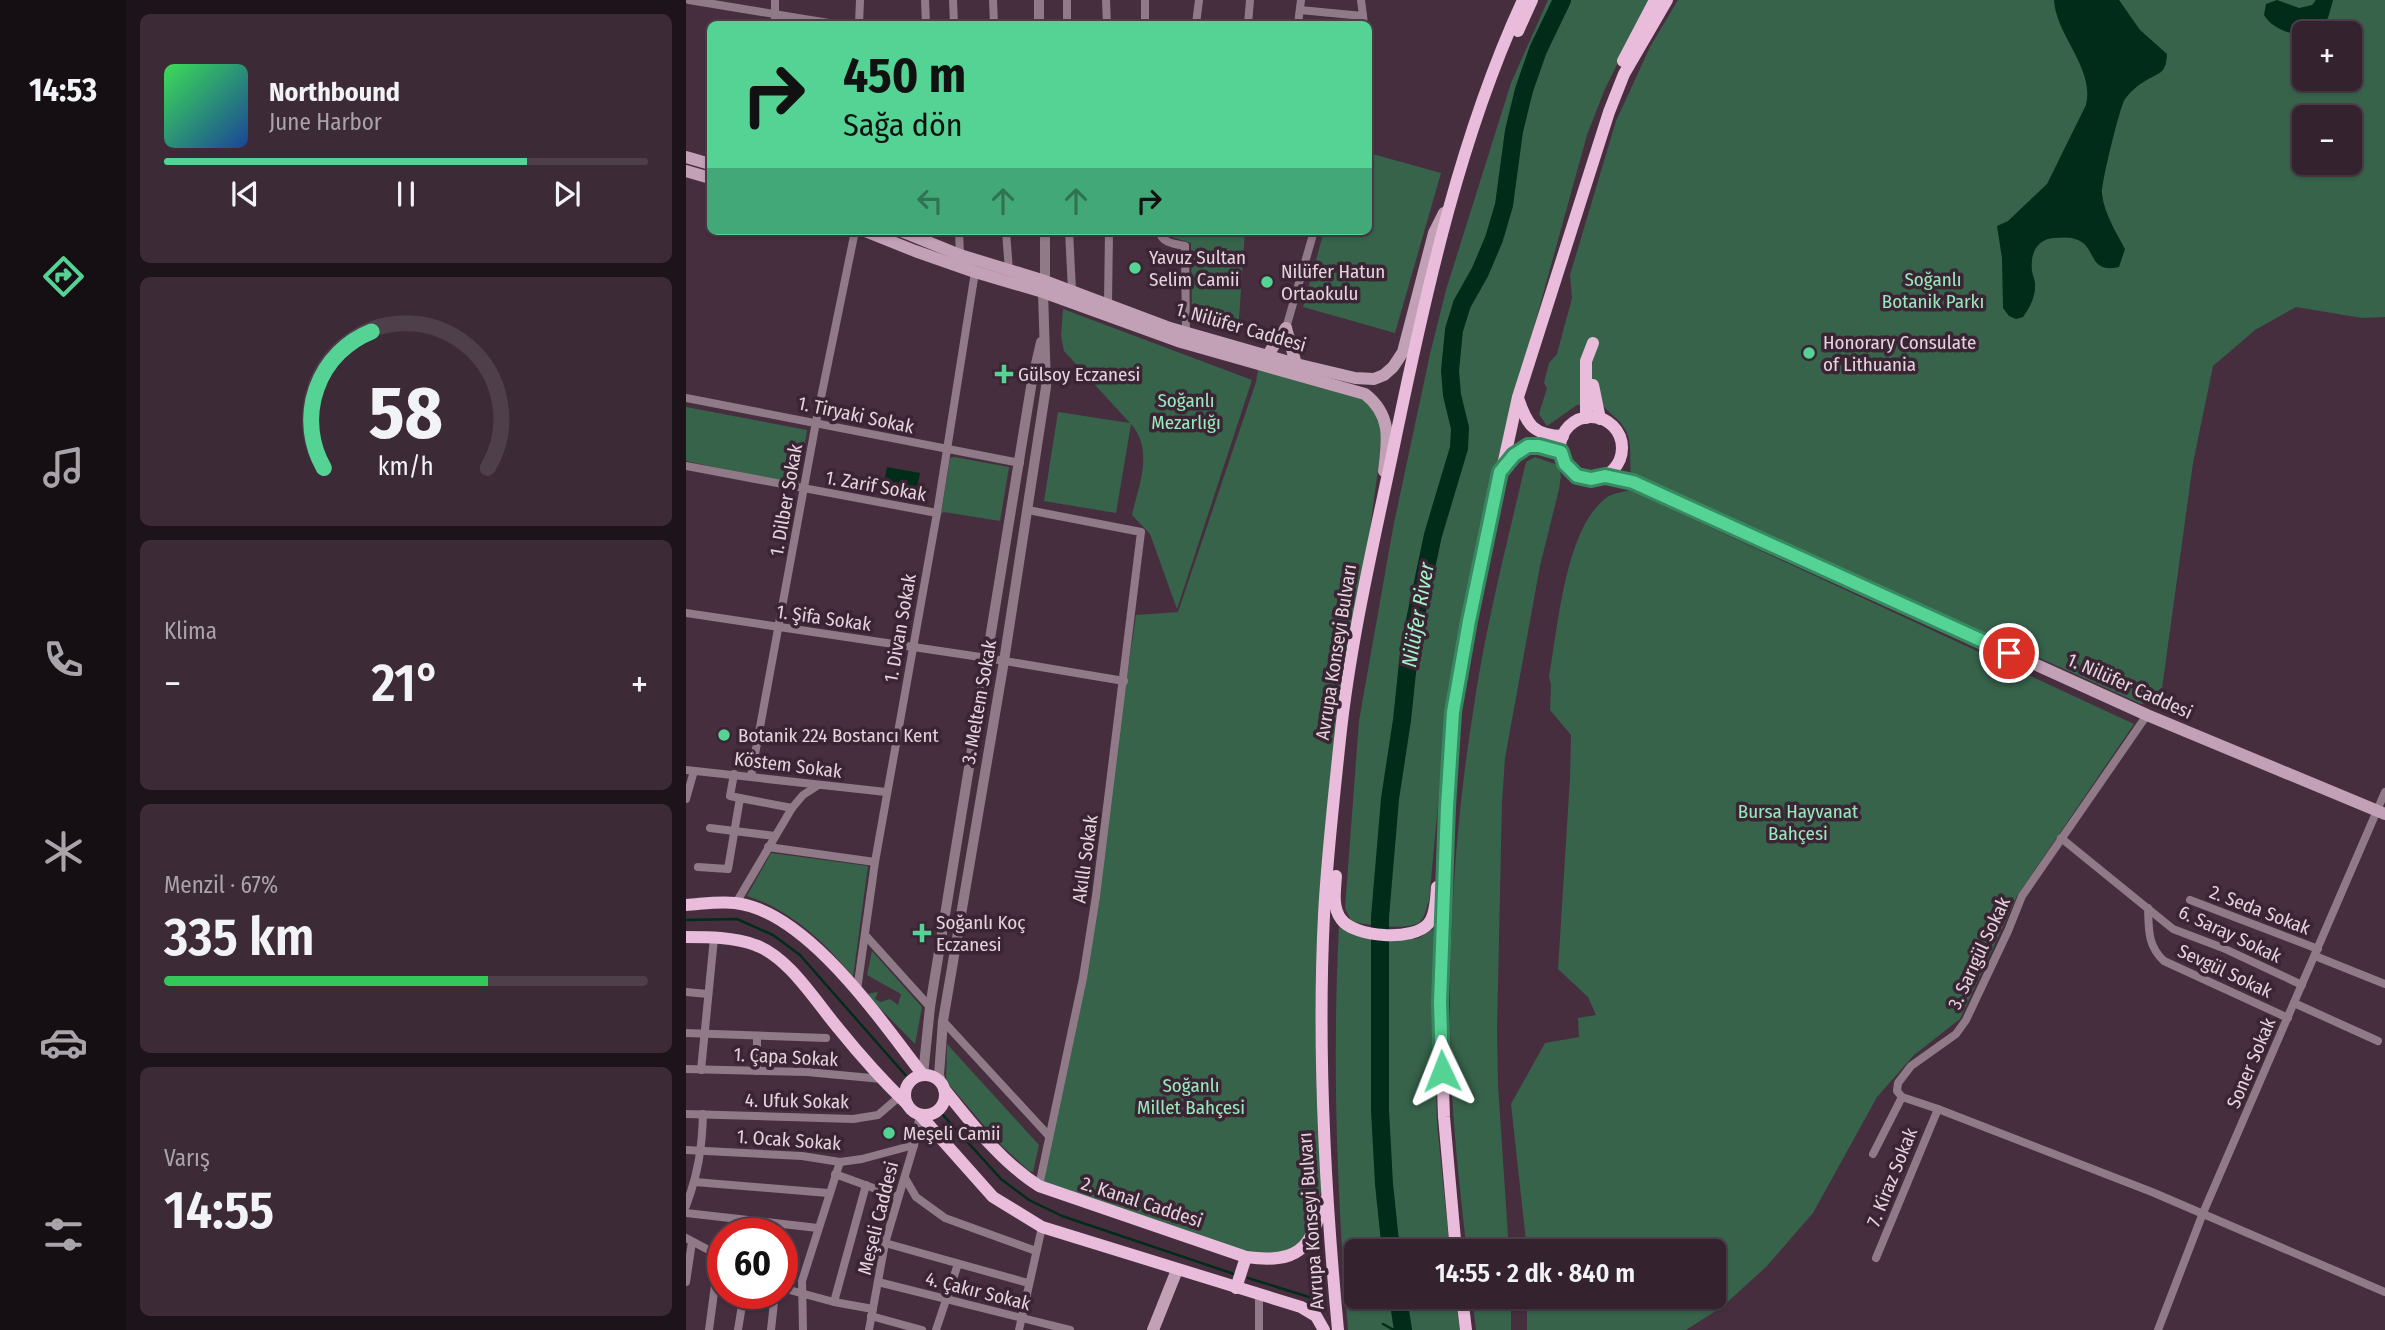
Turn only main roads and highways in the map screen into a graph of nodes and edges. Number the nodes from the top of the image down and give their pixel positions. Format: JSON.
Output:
{"nodes":[{"id":1,"x":1523,"y":0,"type":"edge"},
{"id":2,"x":1532,"y":0,"type":"edge"},
{"id":3,"x":1655,"y":0,"type":"edge"},
{"id":4,"x":1667,"y":0,"type":"edge"},
{"id":5,"x":1480,"y":109,"type":"junction"},
{"id":6,"x":686,"y":158,"type":"edge"},
{"id":7,"x":707,"y":163,"type":"edge"},
{"id":8,"x":686,"y":171,"type":"edge"},
{"id":9,"x":707,"y":177,"type":"edge"},
{"id":10,"x":1455,"y":190,"type":"junction"},
{"id":11,"x":1581,"y":201,"type":"junction"},
{"id":12,"x":876,"y":235,"type":"edge"},
{"id":13,"x":931,"y":237,"type":"edge"},
{"id":14,"x":1044,"y":286,"type":"junction"},
{"id":15,"x":1265,"y":361,"type":"junction"},
{"id":16,"x":1295,"y":369,"type":"junction"},
{"id":17,"x":1518,"y":397,"type":"junction"},
{"id":18,"x":1563,"y":436,"type":"junction"},
{"id":19,"x":1561,"y":452,"type":"junction"},
{"id":20,"x":1619,"y":461,"type":"junction"},
{"id":21,"x":1500,"y":472,"type":"junction"},
{"id":22,"x":1605,"y":476,"type":"junction"},
{"id":23,"x":1633,"y":482,"type":"junction"},
{"id":24,"x":1376,"y":531,"type":"junction"},
{"id":25,"x":1336,"y":793,"type":"junction"},
{"id":26,"x":1447,"y":807,"type":"junction"},
{"id":27,"x":2381,"y":812,"type":"edge"},
{"id":28,"x":686,"y":905,"type":"edge"},
{"id":29,"x":686,"y":937,"type":"edge"},
{"id":30,"x":923,"y":1075,"type":"junction"},
{"id":31,"x":943,"y":1086,"type":"junction"},
{"id":32,"x":903,"y":1100,"type":"junction"},
{"id":33,"x":920,"y":1115,"type":"junction"},
{"id":34,"x":1326,"y":1188,"type":"junction"},
{"id":35,"x":1455,"y":1239,"type":"edge"},
{"id":36,"x":1246,"y":1258,"type":"junction"},
{"id":37,"x":1177,"y":1270,"type":"junction"},
{"id":38,"x":1236,"y":1288,"type":"junction"},
{"id":39,"x":1463,"y":1309,"type":"edge"},
{"id":40,"x":1153,"y":1330,"type":"edge"},
{"id":41,"x":1324,"y":1330,"type":"edge"},
{"id":42,"x":1338,"y":1330,"type":"edge"},
{"id":43,"x":1466,"y":1330,"type":"edge"}],
"edges":[{"from":1,"to":5,"type":"main road","name":"Avrupa Konseyi Bulvarı"},
{"from":2,"to":5,"type":"main road"},
{"from":3,"to":11,"type":"main road"},
{"from":4,"to":11,"type":"main road"},
{"from":5,"to":10,"type":"main road","name":"Avrupa Konseyi Bulvarı"},
{"from":6,"to":7,"type":"main road"},
{"from":8,"to":9,"type":"main road"},
{"from":10,"to":16,"type":"main road","name":"1. Nilüfer Caddesi"},
{"from":10,"to":24,"type":"main road","name":"Avrupa Konseyi Bulvarı"},
{"from":11,"to":17,"type":"main road"},
{"from":12,"to":14,"type":"main road","name":"1. Nilüfer Caddesi"},
{"from":13,"to":14,"type":"main road","name":"1. Nilüfer Caddesi"},
{"from":14,"to":15,"type":"main road","name":"1. Nilüfer Caddesi"},
{"from":14,"to":15,"type":"main road","name":"1. Nilüfer Caddesi"},
{"from":15,"to":16,"type":"main road","name":"1. Nilüfer Caddesi"},
{"from":15,"to":16,"type":"main road"},
{"from":16,"to":24,"type":"main road","name":"1. Nilüfer Caddesi"},
{"from":17,"to":18,"type":"main road"},
{"from":17,"to":21,"type":"main road"},
{"from":18,"to":19,"type":"main road"},
{"from":18,"to":20,"type":"main road"},
{"from":19,"to":21,"type":"main road"},
{"from":19,"to":22,"type":"main road"},
{"from":20,"to":22,"type":"main road"},
{"from":20,"to":23,"type":"main road"},
{"from":21,"to":26,"type":"main road"},
{"from":22,"to":23,"type":"main road"},
{"from":23,"to":27,"type":"main road","name":"1. Nilüfer Caddesi"},
{"from":24,"to":25,"type":"main road","name":"Avrupa Konseyi Bulvarı"},
{"from":25,"to":26,"type":"main road"},
{"from":25,"to":34,"type":"main road","name":"Avrupa Konseyi Bulvarı"},
{"from":26,"to":35,"type":"main road"},
{"from":28,"to":30,"type":"main road"},
{"from":29,"to":32,"type":"main road"},
{"from":30,"to":31,"type":"main road"},
{"from":30,"to":32,"type":"main road"},
{"from":31,"to":33,"type":"main road"},
{"from":31,"to":36,"type":"main road","name":"2. Kanal Caddesi"},
{"from":32,"to":33,"type":"main road"},
{"from":33,"to":37,"type":"main road"},
{"from":34,"to":36,"type":"main road","name":"2. Kanal Caddesi"},
{"from":34,"to":42,"type":"main road","name":"Avrupa Konseyi Bulvarı"},
{"from":36,"to":38,"type":"main road"},
{"from":37,"to":38,"type":"main road"},
{"from":37,"to":40,"type":"main road"},
{"from":38,"to":41,"type":"main road"},
{"from":39,"to":43,"type":"main road"}]}
